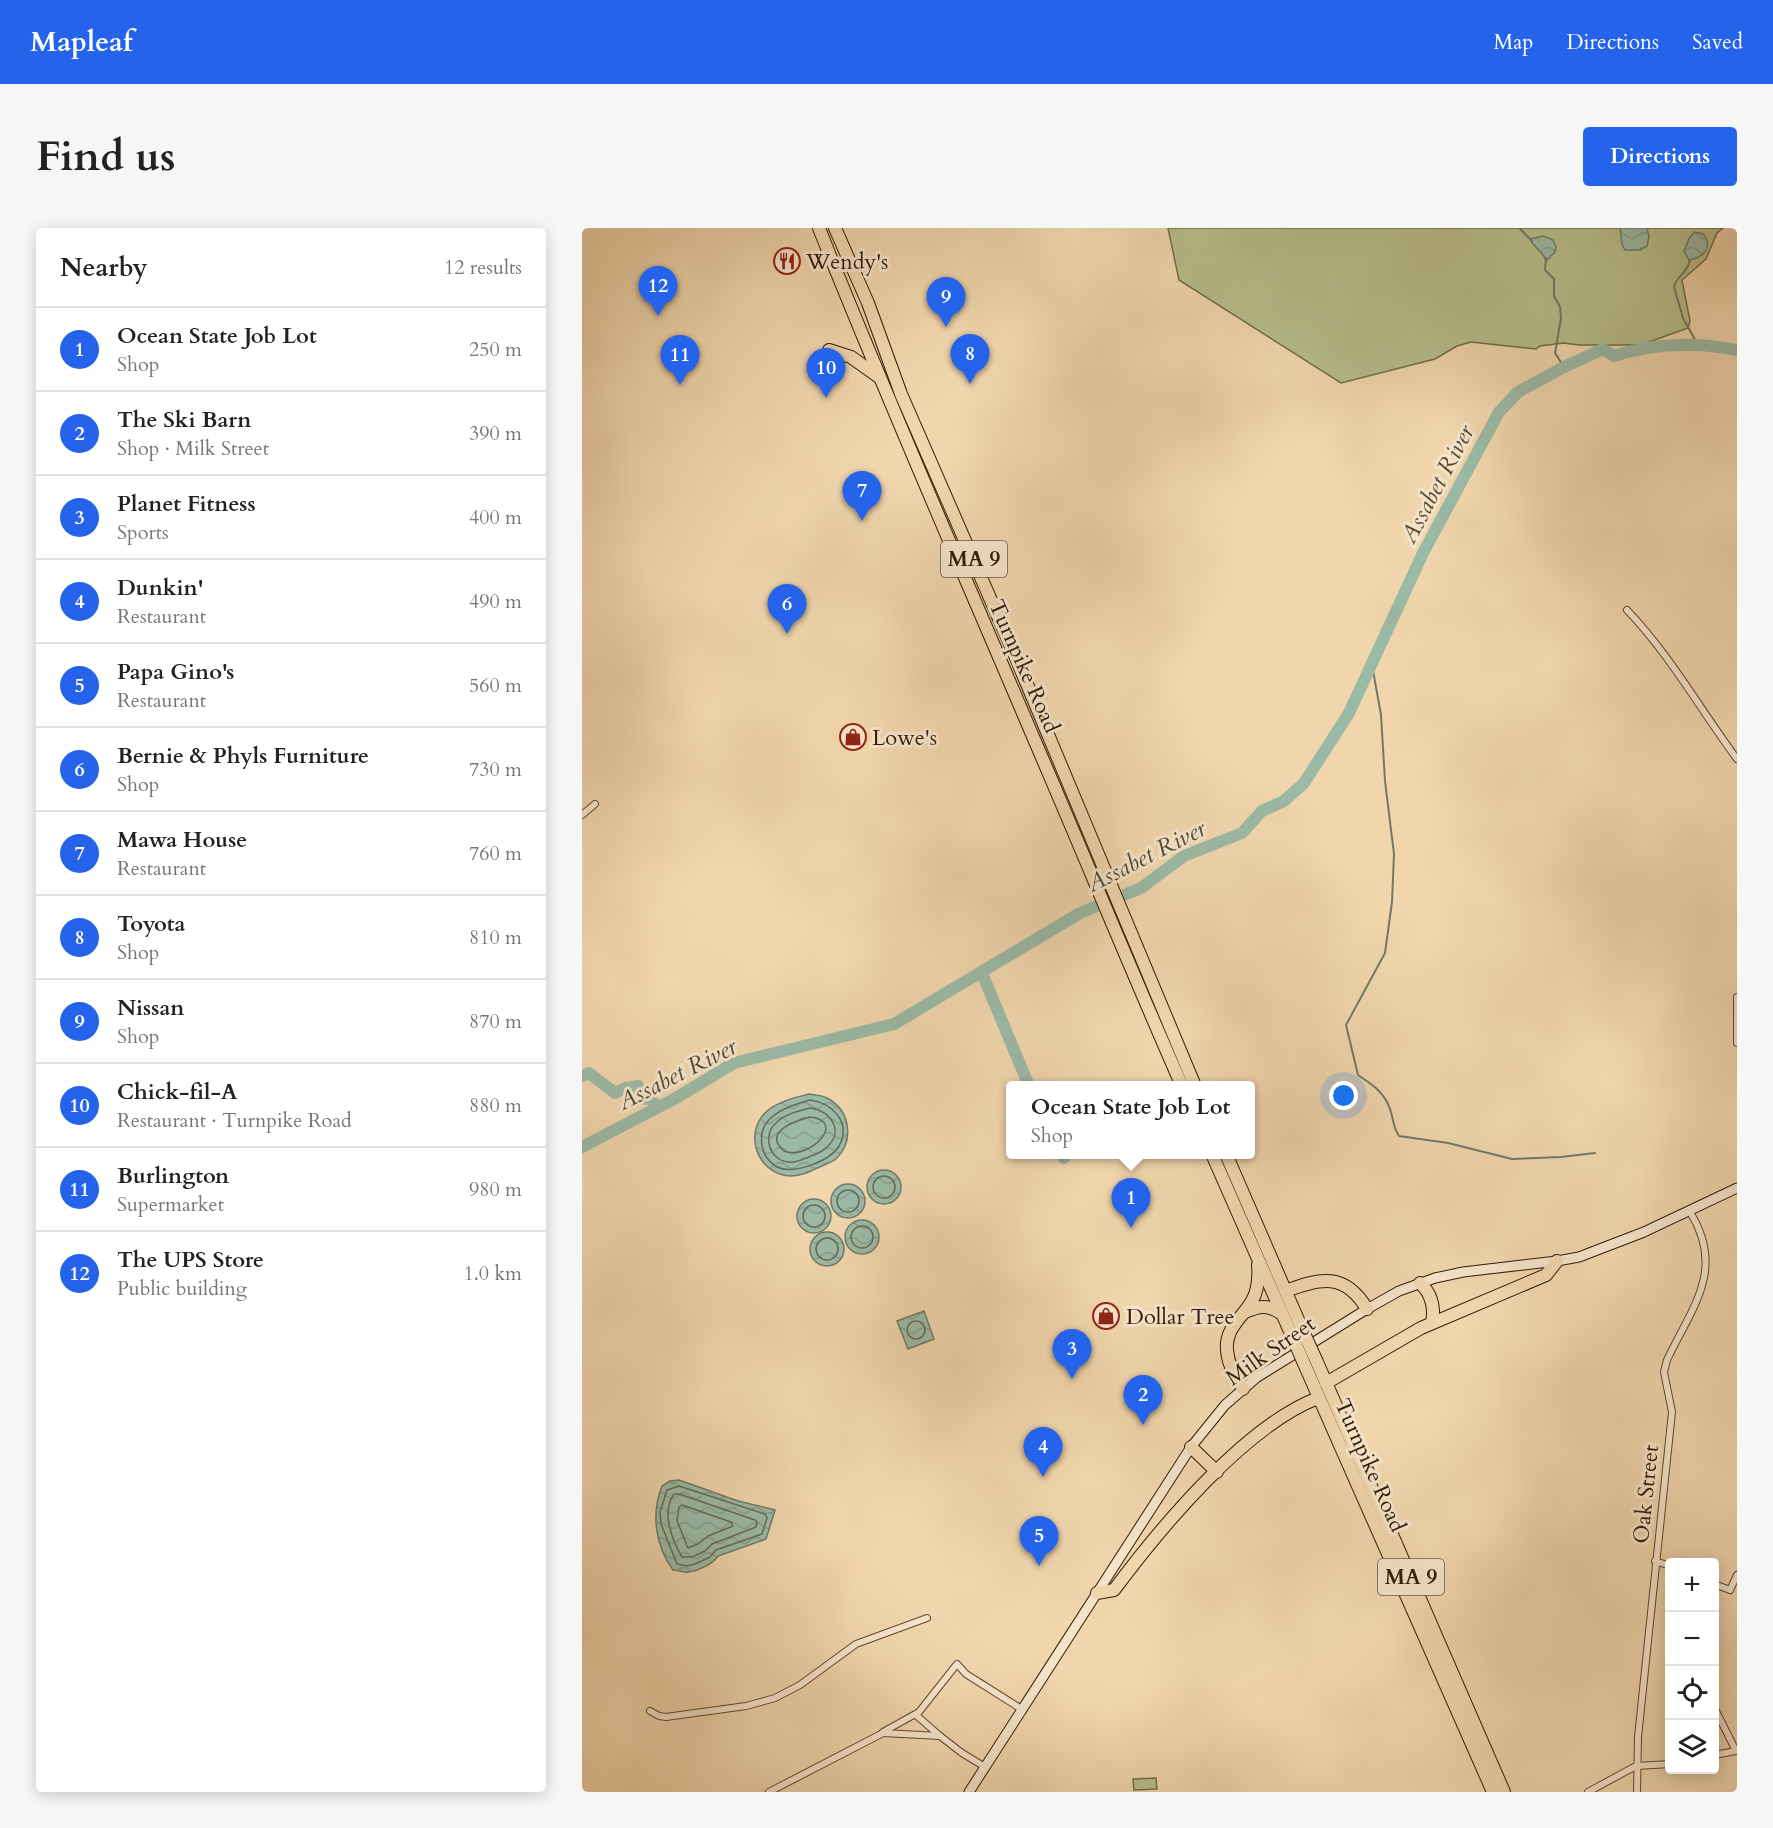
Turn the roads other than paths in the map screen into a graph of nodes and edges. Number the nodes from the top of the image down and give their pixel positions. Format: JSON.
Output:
{"nodes":[{"id":1,"x":819,"y":228,"type":"edge"},
{"id":2,"x":835,"y":228,"type":"edge"},
{"id":3,"x":829,"y":350,"type":"dead end"},
{"id":4,"x":879,"y":376,"type":"junction"},
{"id":5,"x":1627,"y":610,"type":"dead end"},
{"id":6,"x":1737,"y":759,"type":"edge"},
{"id":7,"x":595,"y":804,"type":"dead end"},
{"id":8,"x":582,"y":815,"type":"edge"},
{"id":9,"x":1737,"y":997,"type":"edge"},
{"id":10,"x":1737,"y":1043,"type":"edge"},
{"id":11,"x":1180,"y":1081,"type":"edge"},
{"id":12,"x":1193,"y":1081,"type":"edge"},
{"id":13,"x":1214,"y":1159,"type":"edge"},
{"id":14,"x":1228,"y":1159,"type":"edge"},
{"id":15,"x":1737,"y":1188,"type":"edge"},
{"id":16,"x":1690,"y":1212,"type":"junction"},
{"id":17,"x":1257,"y":1257,"type":"junction"},
{"id":18,"x":1557,"y":1261,"type":"junction"},
{"id":19,"x":1420,"y":1283,"type":"junction"},
{"id":20,"x":1286,"y":1291,"type":"junction"},
{"id":21,"x":1367,"y":1309,"type":"junction"},
{"id":22,"x":1245,"y":1312,"type":"junction"},
{"id":23,"x":1282,"y":1314,"type":"junction"},
{"id":24,"x":1432,"y":1323,"type":"junction"},
{"id":25,"x":1297,"y":1333,"type":"junction"},
{"id":26,"x":1312,"y":1365,"type":"junction"},
{"id":27,"x":1326,"y":1383,"type":"junction"},
{"id":28,"x":1243,"y":1389,"type":"junction"},
{"id":29,"x":1318,"y":1398,"type":"junction"},
{"id":30,"x":1191,"y":1447,"type":"junction"},
{"id":31,"x":1217,"y":1472,"type":"junction"},
{"id":32,"x":1656,"y":1561,"type":"junction"},
{"id":33,"x":1665,"y":1564,"type":"edge"},
{"id":34,"x":1737,"y":1575,"type":"edge"},
{"id":35,"x":1719,"y":1586,"type":"edge"},
{"id":36,"x":1737,"y":1586,"type":"edge"},
{"id":37,"x":1730,"y":1590,"type":"junction"},
{"id":38,"x":1097,"y":1593,"type":"junction"},
{"id":39,"x":927,"y":1618,"type":"dead end"},
{"id":40,"x":1023,"y":1710,"type":"junction"},
{"id":41,"x":650,"y":1711,"type":"dead end"},
{"id":42,"x":916,"y":1715,"type":"junction"},
{"id":43,"x":1719,"y":1717,"type":"edge"},
{"id":44,"x":883,"y":1733,"type":"junction"},
{"id":45,"x":940,"y":1736,"type":"junction"},
{"id":46,"x":1719,"y":1754,"type":"edge"},
{"id":47,"x":1665,"y":1764,"type":"edge"},
{"id":48,"x":1636,"y":1766,"type":"junction"},
{"id":49,"x":985,"y":1767,"type":"junction"},
{"id":50,"x":769,"y":1792,"type":"edge"},
{"id":51,"x":969,"y":1792,"type":"edge"},
{"id":52,"x":1493,"y":1792,"type":"edge"},
{"id":53,"x":1504,"y":1792,"type":"edge"},
{"id":54,"x":1588,"y":1792,"type":"edge"},
{"id":55,"x":1637,"y":1792,"type":"edge"}],
"edges":[{"from":1,"to":4,"type":"highway","name":"Turnpike Road","number":"MA 9"},
{"from":2,"to":12,"type":"highway","name":"Turnpike Road","number":"MA 9"},
{"from":3,"to":4,"type":"highway"},
{"from":4,"to":11,"type":"highway","name":"Turnpike Road","number":"MA 9"},
{"from":5,"to":6,"type":"street"},
{"from":7,"to":8,"type":"street"},
{"from":9,"to":10,"type":"street"},
{"from":13,"to":17,"type":"highway","name":"Turnpike Road","number":"MA 9"},
{"from":14,"to":20,"type":"highway","name":"Turnpike Road","number":"MA 9"},
{"from":15,"to":16,"type":"main road","name":"Milk Street"},
{"from":16,"to":18,"type":"main road","name":"Milk Street"},
{"from":16,"to":32,"type":"street","name":"Oak Street"},
{"from":17,"to":22,"type":"highway"},
{"from":17,"to":23,"type":"highway","name":"Turnpike Road","number":"MA 9"},
{"from":18,"to":19,"type":"main road","name":"Milk Street"},
{"from":18,"to":24,"type":"highway"},
{"from":19,"to":21,"type":"main road","name":"Milk Street"},
{"from":19,"to":24,"type":"highway"},
{"from":20,"to":21,"type":"highway"},
{"from":20,"to":25,"type":"highway","name":"Turnpike Road","number":"MA 9"},
{"from":21,"to":28,"type":"main road","name":"Milk Street"},
{"from":22,"to":23,"type":"highway"},
{"from":22,"to":28,"type":"highway"},
{"from":23,"to":25,"type":"highway","name":"Turnpike Road","number":"MA 9"},
{"from":24,"to":27,"type":"highway"},
{"from":25,"to":26,"type":"highway","name":"Turnpike Road","number":"MA 9","bridge":true},
{"from":26,"to":27,"type":"highway","name":"Turnpike Road","number":"MA 9"},
{"from":26,"to":29,"type":"highway","name":"Turnpike Road","number":"MA 9"},
{"from":27,"to":53,"type":"highway","name":"Turnpike Road","number":"MA 9"},
{"from":28,"to":30,"type":"main road","name":"Milk Street"},
{"from":29,"to":31,"type":"highway"},
{"from":29,"to":52,"type":"highway","name":"Turnpike Road","number":"MA 9"},
{"from":30,"to":31,"type":"highway"},
{"from":30,"to":38,"type":"main road","name":"Milk Street"},
{"from":31,"to":38,"type":"highway"},
{"from":32,"to":33,"type":"street"},
{"from":32,"to":48,"type":"street","name":"Oak Street"},
{"from":34,"to":37,"type":"street"},
{"from":35,"to":37,"type":"street"},
{"from":36,"to":37,"type":"street"},
{"from":38,"to":40,"type":"main road","name":"Milk Street"},
{"from":39,"to":41,"type":"street"},
{"from":40,"to":42,"type":"street"},
{"from":40,"to":49,"type":"main road","name":"Milk Street"},
{"from":42,"to":44,"type":"street"},
{"from":42,"to":45,"type":"street"},
{"from":43,"to":46,"type":"street"},
{"from":44,"to":45,"type":"street"},
{"from":44,"to":50,"type":"street"},
{"from":45,"to":49,"type":"street"},
{"from":47,"to":48,"type":"street"},
{"from":48,"to":54,"type":"street"},
{"from":48,"to":55,"type":"street","name":"Oak Street"},
{"from":49,"to":51,"type":"main road","name":"Milk Street"}]}
